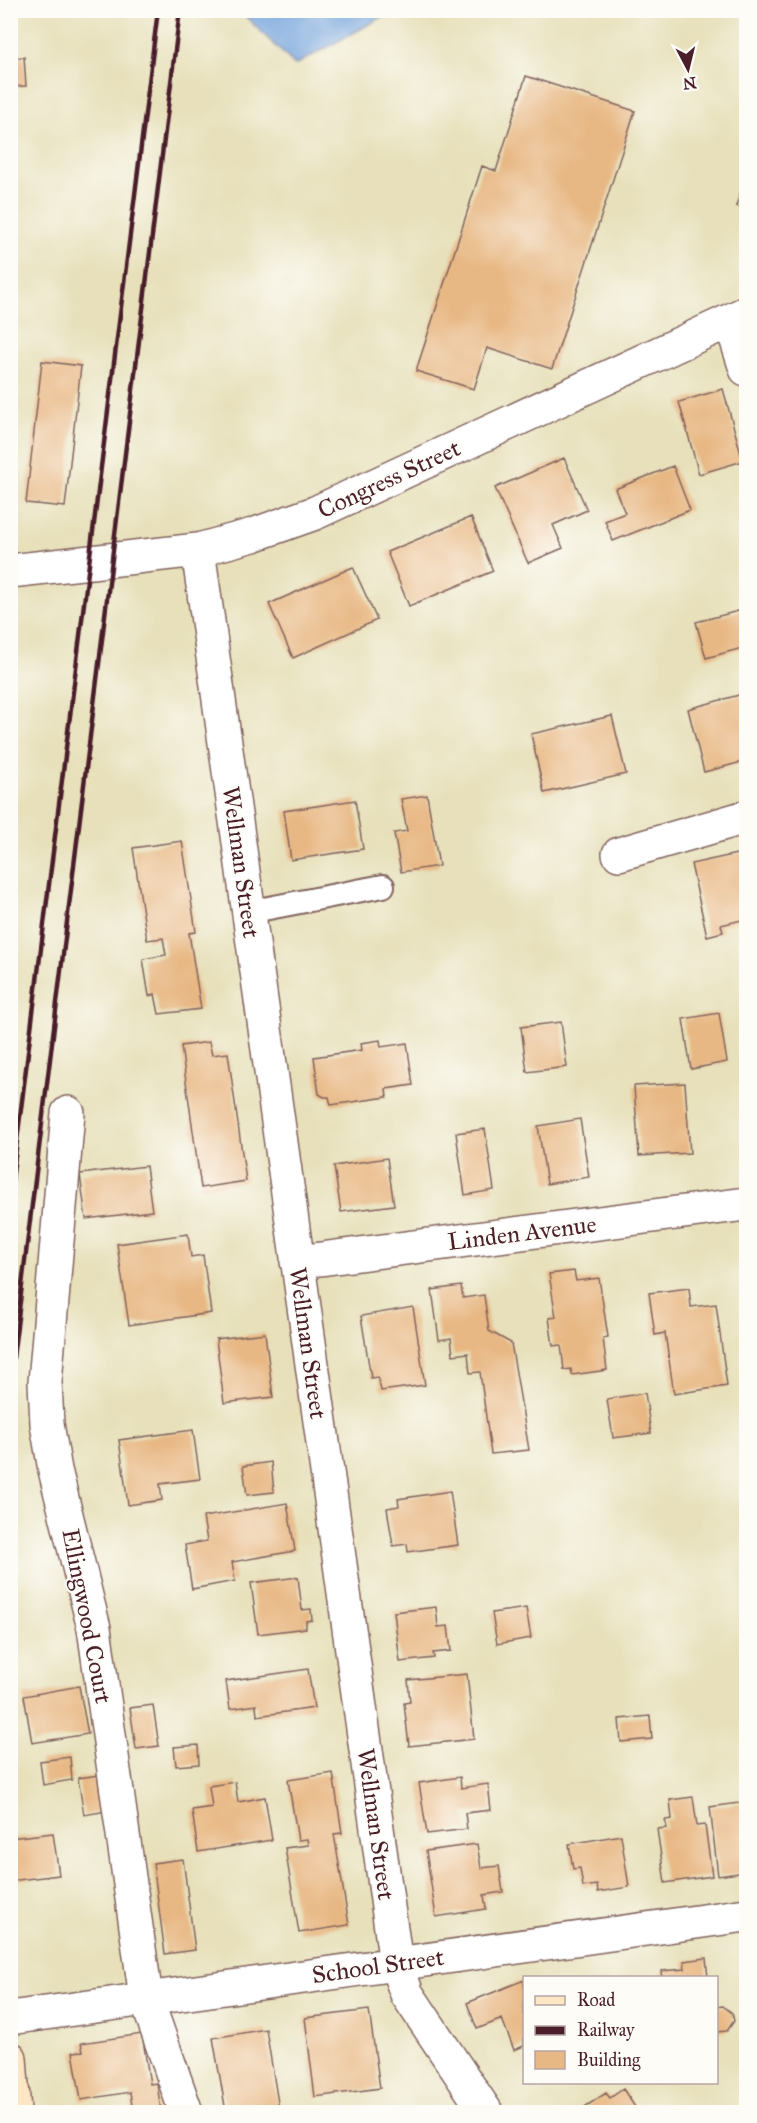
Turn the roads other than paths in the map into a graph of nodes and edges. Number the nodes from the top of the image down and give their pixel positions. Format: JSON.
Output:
{"nodes":[{"id":1,"x":739,"y":317,"type":"edge"},
{"id":2,"x":747,"y":369,"type":"edge"},
{"id":3,"x":198,"y":550,"type":"junction"},
{"id":4,"x":10,"y":571,"type":"edge"},
{"id":5,"x":747,"y":817,"type":"edge"},
{"id":6,"x":620,"y":854,"type":"dead end"},
{"id":7,"x":383,"y":886,"type":"dead end"},
{"id":8,"x":248,"y":912,"type":"junction"},
{"id":9,"x":68,"y":1113,"type":"dead end"},
{"id":10,"x":747,"y":1204,"type":"edge"},
{"id":11,"x":297,"y":1262,"type":"junction"},
{"id":12,"x":747,"y":1915,"type":"edge"},
{"id":13,"x":396,"y":1964,"type":"junction"},
{"id":14,"x":146,"y":1998,"type":"junction"},
{"id":15,"x":10,"y":2018,"type":"edge"},
{"id":16,"x":10,"y":2058,"type":"edge"},
{"id":17,"x":14,"y":2112,"type":"edge"},
{"id":18,"x":186,"y":2112,"type":"edge"},
{"id":19,"x":486,"y":2112,"type":"edge"}],
"edges":[{"from":1,"to":2,"type":"street"},
{"from":1,"to":3,"type":"street","name":"Congress Street"},
{"from":3,"to":4,"type":"street","name":"Congress Street"},
{"from":3,"to":8,"type":"street","name":"Wellman Street"},
{"from":5,"to":6,"type":"street"},
{"from":7,"to":8,"type":"lane"},
{"from":8,"to":11,"type":"street","name":"Wellman Street"},
{"from":9,"to":14,"type":"street","name":"Ellingwood Court"},
{"from":10,"to":11,"type":"street","name":"Linden Avenue"},
{"from":11,"to":13,"type":"street","name":"Wellman Street"},
{"from":12,"to":13,"type":"street","name":"School Street"},
{"from":13,"to":14,"type":"street","name":"School Street"},
{"from":13,"to":19,"type":"street","name":"Wellman Street"},
{"from":14,"to":15,"type":"street","name":"School Street"},
{"from":14,"to":18,"type":"street","name":"Ellingwood Court"},
{"from":16,"to":17,"type":"street"}]}
